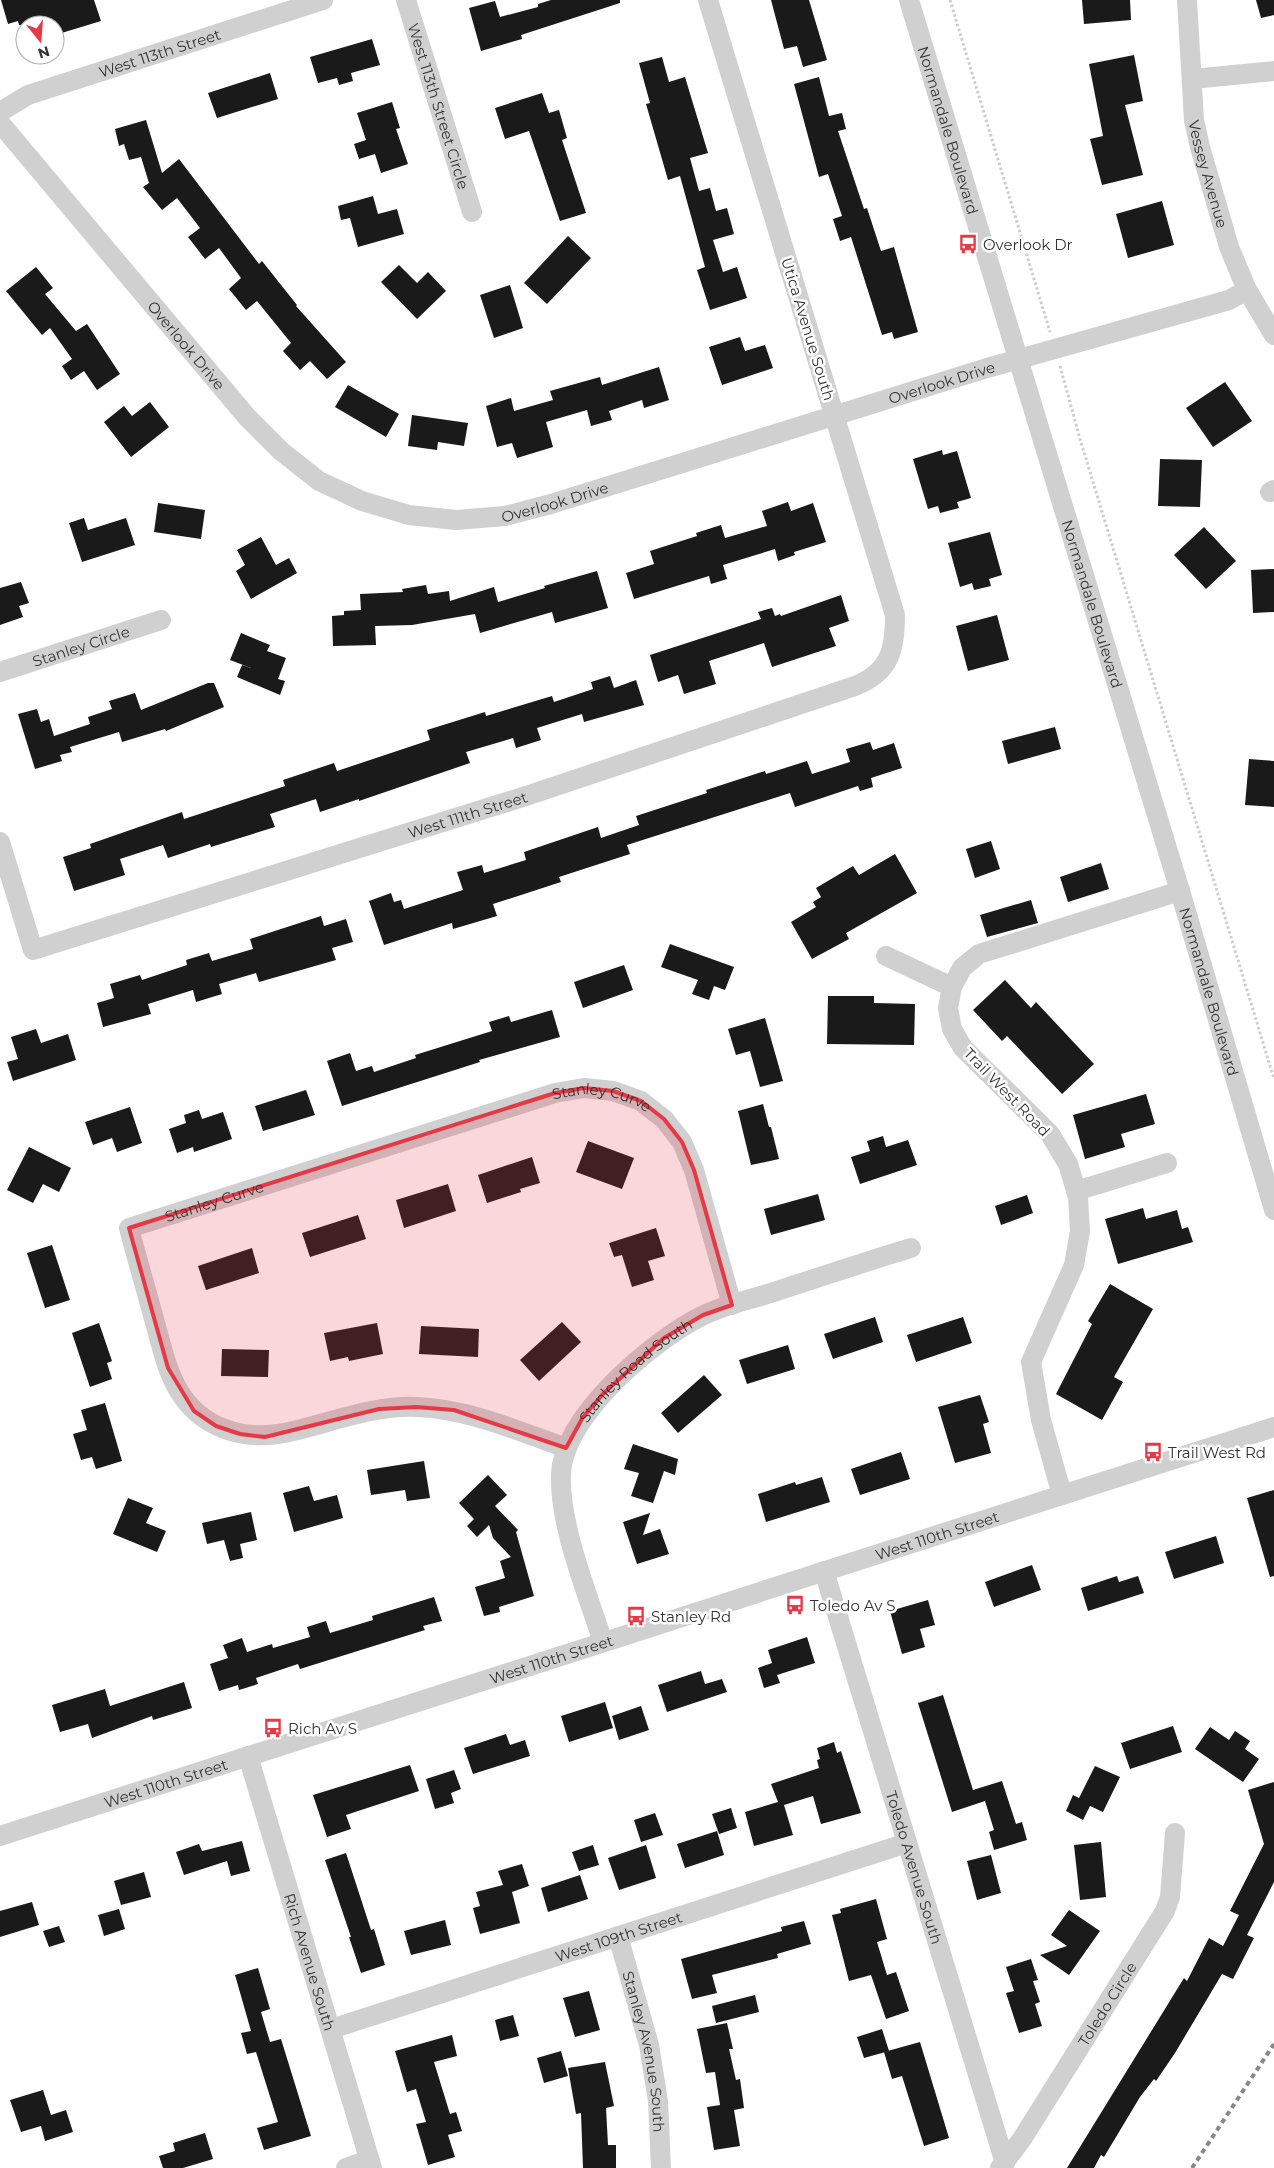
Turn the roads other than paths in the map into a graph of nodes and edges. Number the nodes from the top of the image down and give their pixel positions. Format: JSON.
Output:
{"nodes":[{"id":1,"x":323,"y":0,"type":"edge"},
{"id":2,"x":406,"y":0,"type":"edge"},
{"id":3,"x":708,"y":0,"type":"edge"},
{"id":4,"x":908,"y":0,"type":"edge"},
{"id":5,"x":1188,"y":0,"type":"edge"},
{"id":6,"x":1274,"y":72,"type":"edge"},
{"id":7,"x":1192,"y":79,"type":"junction"},
{"id":8,"x":0,"y":112,"type":"edge"},
{"id":9,"x":0,"y":122,"type":"edge"},
{"id":10,"x":472,"y":212,"type":"dead end"},
{"id":11,"x":1247,"y":290,"type":"junction"},
{"id":12,"x":1274,"y":336,"type":"edge"},
{"id":13,"x":1017,"y":360,"type":"junction"},
{"id":14,"x":834,"y":415,"type":"junction"},
{"id":15,"x":161,"y":620,"type":"dead end"},
{"id":16,"x":889,"y":658,"type":"joint"},
{"id":17,"x":0,"y":672,"type":"edge"},
{"id":18,"x":0,"y":842,"type":"edge"},
{"id":19,"x":1180,"y":891,"type":"junction"},
{"id":20,"x":886,"y":956,"type":"dead end"},
{"id":21,"x":952,"y":987,"type":"junction"},
{"id":22,"x":1167,"y":1163,"type":"dead end"},
{"id":23,"x":1076,"y":1191,"type":"junction"},
{"id":24,"x":1274,"y":1210,"type":"edge"},
{"id":25,"x":911,"y":1248,"type":"dead end"},
{"id":26,"x":732,"y":1305,"type":"junction"},
{"id":27,"x":1274,"y":1427,"type":"edge"},
{"id":28,"x":566,"y":1448,"type":"junction"},
{"id":29,"x":1062,"y":1495,"type":"junction"},
{"id":30,"x":824,"y":1571,"type":"junction"},
{"id":31,"x":603,"y":1642,"type":"junction"},
{"id":32,"x":248,"y":1756,"type":"junction"},
{"id":33,"x":1175,"y":1833,"type":"dead end"},
{"id":34,"x":0,"y":1836,"type":"edge"},
{"id":35,"x":907,"y":1843,"type":"junction"},
{"id":36,"x":618,"y":1936,"type":"junction"},
{"id":37,"x":331,"y":2029,"type":"junction"},
{"id":38,"x":371,"y":2164,"type":"edge"},
{"id":39,"x":1002,"y":2165,"type":"edge"},
{"id":40,"x":346,"y":2168,"type":"edge"},
{"id":41,"x":661,"y":2168,"type":"edge"}],
"edges":[{"from":1,"to":8,"type":"street","name":"West 113th Street"},
{"from":2,"to":10,"type":"street","name":"West 113th Street Circle"},
{"from":3,"to":14,"type":"street","name":"Utica Avenue South"},
{"from":4,"to":13,"type":"street","name":"Normandale Boulevard"},
{"from":5,"to":7,"type":"street","name":"Vessey Avenue"},
{"from":6,"to":7,"type":"street"},
{"from":7,"to":11,"type":"street","name":"Vessey Avenue"},
{"from":9,"to":14,"type":"street","name":"Overlook Drive"},
{"from":11,"to":12,"type":"street","name":"Vessey Avenue"},
{"from":11,"to":13,"type":"street","name":"Overlook Drive"},
{"from":13,"to":14,"type":"street","name":"Overlook Drive"},
{"from":13,"to":19,"type":"street","name":"Normandale Boulevard"},
{"from":14,"to":16,"type":"street","name":"Utica Avenue South"},
{"from":15,"to":17,"type":"street","name":"Stanley Circle"},
{"from":16,"to":18,"type":"street","name":"West 111th Street"},
{"from":19,"to":21,"type":"street","name":"Trail West Road"},
{"from":19,"to":24,"type":"street","name":"Normandale Boulevard"},
{"from":20,"to":21,"type":"street"},
{"from":21,"to":23,"type":"street","name":"Trail West Road"},
{"from":22,"to":23,"type":"street"},
{"from":23,"to":29,"type":"street","name":"Trail West Road"},
{"from":25,"to":26,"type":"street","name":"Stanley Road South"},
{"from":26,"to":28,"type":"street","name":"Stanley Road South"},
{"from":26,"to":28,"type":"street","name":"Stanley Curve"},
{"from":27,"to":29,"type":"street","name":"West 110th Street"},
{"from":28,"to":31,"type":"street","name":"Stanley Road South"},
{"from":29,"to":30,"type":"street","name":"West 110th Street"},
{"from":30,"to":31,"type":"street","name":"West 110th Street"},
{"from":30,"to":35,"type":"street","name":"Toledo Avenue South"},
{"from":31,"to":32,"type":"street","name":"West 110th Street"},
{"from":32,"to":34,"type":"street","name":"West 110th Street"},
{"from":32,"to":37,"type":"street","name":"Rich Avenue South"},
{"from":33,"to":39,"type":"street","name":"Toledo Circle"},
{"from":35,"to":36,"type":"street","name":"West 109th Street"},
{"from":35,"to":39,"type":"street","name":"Toledo Avenue South"},
{"from":36,"to":37,"type":"street","name":"West 109th Street"},
{"from":36,"to":41,"type":"street","name":"Stanley Avenue South"},
{"from":37,"to":38,"type":"street","name":"Rich Avenue South"},
{"from":38,"to":40,"type":"street"}]}
